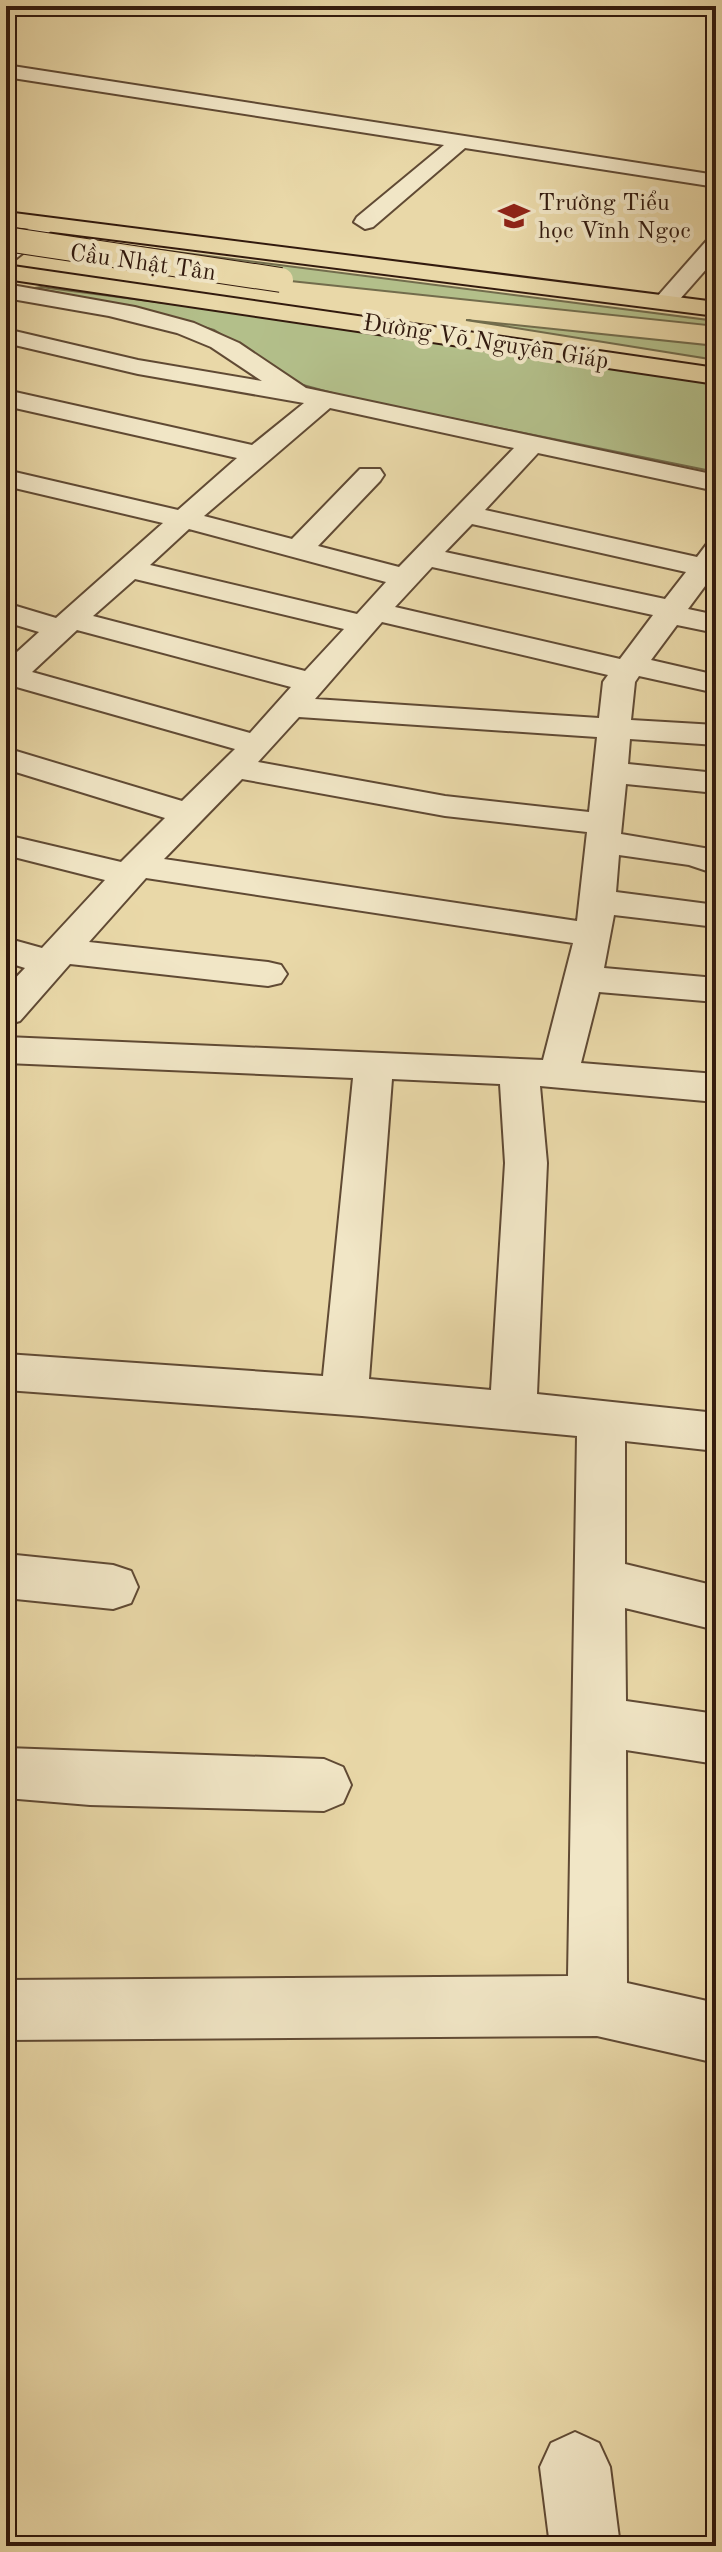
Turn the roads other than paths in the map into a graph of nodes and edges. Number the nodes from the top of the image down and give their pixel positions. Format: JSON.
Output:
{"nodes":[{"id":1,"x":6,"y":71,"type":"edge"},
{"id":2,"x":459,"y":143,"type":"junction"},
{"id":3,"x":716,"y":181,"type":"edge"},
{"id":4,"x":6,"y":219,"type":"edge"},
{"id":5,"x":365,"y":222,"type":"dead end"},
{"id":6,"x":44,"y":225,"type":"junction"},
{"id":7,"x":6,"y":241,"type":"edge"},
{"id":8,"x":716,"y":244,"type":"edge"},
{"id":9,"x":6,"y":255,"type":"edge"},
{"id":10,"x":6,"y":276,"type":"edge"},
{"id":11,"x":289,"y":281,"type":"dead end"},
{"id":12,"x":6,"y":291,"type":"edge"},
{"id":13,"x":664,"y":303,"type":"junction"},
{"id":14,"x":716,"y":309,"type":"edge"},
{"id":15,"x":624,"y":321,"type":"dead end"},
{"id":16,"x":183,"y":329,"type":"junction"},
{"id":17,"x":716,"y":331,"type":"edge"},
{"id":18,"x":6,"y":336,"type":"edge"},
{"id":19,"x":27,"y":352,"type":"edge"},
{"id":20,"x":118,"y":363,"type":"junction"},
{"id":21,"x":716,"y":376,"type":"edge"},
{"id":22,"x":6,"y":398,"type":"edge"},
{"id":23,"x":319,"y":398,"type":"junction"},
{"id":24,"x":531,"y":445,"type":"junction"},
{"id":25,"x":257,"y":454,"type":"junction"},
{"id":26,"x":370,"y":475,"type":"dead end"},
{"id":27,"x":19,"y":481,"type":"edge"},
{"id":28,"x":716,"y":483,"type":"edge"},
{"id":29,"x":6,"y":505,"type":"edge"},
{"id":30,"x":466,"y":514,"type":"junction"},
{"id":31,"x":183,"y":519,"type":"junction"},
{"id":32,"x":298,"y":550,"type":"junction"},
{"id":33,"x":712,"y":563,"type":"edge"},
{"id":34,"x":416,"y":567,"type":"junction"},
{"id":35,"x":127,"y":568,"type":"junction"},
{"id":36,"x":6,"y":612,"type":"edge"},
{"id":37,"x":670,"y":612,"type":"junction"},
{"id":38,"x":372,"y":618,"type":"junction"},
{"id":39,"x":65,"y":624,"type":"junction"},
{"id":40,"x":716,"y":624,"type":"edge"},
{"id":41,"x":629,"y":667,"type":"junction"},
{"id":42,"x":8,"y":676,"type":"edge"},
{"id":43,"x":313,"y":683,"type":"junction"},
{"id":44,"x":716,"y":684,"type":"edge"},
{"id":45,"x":291,"y":707,"type":"junction"},
{"id":46,"x":614,"y":728,"type":"junction"},
{"id":47,"x":716,"y":735,"type":"edge"},
{"id":48,"x":246,"y":756,"type":"junction"},
{"id":49,"x":6,"y":758,"type":"edge"},
{"id":50,"x":610,"y":772,"type":"junction"},
{"id":51,"x":716,"y":783,"type":"edge"},
{"id":52,"x":187,"y":814,"type":"junction"},
{"id":53,"x":603,"y":833,"type":"junction"},
{"id":54,"x":6,"y":845,"type":"edge"},
{"id":55,"x":716,"y":863,"type":"edge"},
{"id":56,"x":133,"y":870,"type":"junction"},
{"id":57,"x":716,"y":916,"type":"edge"},
{"id":58,"x":594,"y":918,"type":"junction"},
{"id":59,"x":6,"y":950,"type":"edge"},
{"id":60,"x":55,"y":957,"type":"junction"},
{"id":61,"x":268,"y":974,"type":"dead end"},
{"id":62,"x":583,"y":978,"type":"junction"},
{"id":63,"x":716,"y":990,"type":"edge"},
{"id":64,"x":6,"y":1012,"type":"edge"},
{"id":65,"x":6,"y":1050,"type":"edge"},
{"id":66,"x":374,"y":1064,"type":"junction"},
{"id":67,"x":539,"y":1072,"type":"junction"},
{"id":68,"x":716,"y":1088,"type":"edge"},
{"id":69,"x":6,"y":1372,"type":"edge"},
{"id":70,"x":344,"y":1393,"type":"junction"},
{"id":71,"x":513,"y":1408,"type":"junction"},
{"id":72,"x":601,"y":1419,"type":"junction"},
{"id":73,"x":716,"y":1432,"type":"edge"},
{"id":74,"x":6,"y":1576,"type":"edge"},
{"id":75,"x":600,"y":1580,"type":"junction"},
{"id":76,"x":113,"y":1587,"type":"dead end"},
{"id":77,"x":716,"y":1608,"type":"edge"},
{"id":78,"x":599,"y":1721,"type":"junction"},
{"id":79,"x":716,"y":1739,"type":"edge"},
{"id":80,"x":6,"y":1773,"type":"edge"},
{"id":81,"x":324,"y":1785,"type":"dead end"},
{"id":82,"x":597,"y":2006,"type":"junction"},
{"id":83,"x":6,"y":2010,"type":"edge"},
{"id":84,"x":716,"y":2033,"type":"edge"},
{"id":85,"x":575,"y":2467,"type":"dead end"},
{"id":86,"x":585,"y":2546,"type":"edge"}],
"edges":[{"from":1,"to":2,"type":"street"},
{"from":2,"to":3,"type":"street"},
{"from":2,"to":5,"type":"street"},
{"from":4,"to":6,"type":"highway"},
{"from":6,"to":9,"type":"street"},
{"from":6,"to":13,"type":"highway"},
{"from":7,"to":11,"type":"highway","name":"Cầu Nhật Tân","bridge":true},
{"from":8,"to":13,"type":"street"},
{"from":10,"to":12,"type":"street"},
{"from":10,"to":21,"type":"highway","name":"Đường Võ Nguyên Giáp"},
{"from":12,"to":16,"type":"street"},
{"from":13,"to":14,"type":"highway"},
{"from":15,"to":17,"type":"highway","name":"Đường Võ Nguyên Giáp"},
{"from":16,"to":20,"type":"street"},
{"from":16,"to":23,"type":"street"},
{"from":18,"to":19,"type":"street"},
{"from":19,"to":20,"type":"street"},
{"from":20,"to":23,"type":"street"},
{"from":22,"to":25,"type":"street"},
{"from":23,"to":24,"type":"street"},
{"from":23,"to":25,"type":"street"},
{"from":24,"to":28,"type":"street"},
{"from":24,"to":30,"type":"street"},
{"from":25,"to":31,"type":"street"},
{"from":26,"to":32,"type":"street"},
{"from":27,"to":29,"type":"street"},
{"from":27,"to":31,"type":"street"},
{"from":30,"to":33,"type":"street"},
{"from":30,"to":34,"type":"street"},
{"from":31,"to":32,"type":"street"},
{"from":31,"to":35,"type":"street"},
{"from":32,"to":34,"type":"street"},
{"from":33,"to":37,"type":"street"},
{"from":34,"to":37,"type":"street"},
{"from":34,"to":38,"type":"street"},
{"from":35,"to":38,"type":"street"},
{"from":35,"to":39,"type":"street"},
{"from":36,"to":39,"type":"street"},
{"from":37,"to":40,"type":"street"},
{"from":37,"to":41,"type":"street"},
{"from":38,"to":41,"type":"street"},
{"from":38,"to":43,"type":"street"},
{"from":39,"to":42,"type":"street"},
{"from":39,"to":43,"type":"street"},
{"from":41,"to":44,"type":"street"},
{"from":41,"to":46,"type":"street"},
{"from":42,"to":48,"type":"street"},
{"from":43,"to":45,"type":"street"},
{"from":45,"to":46,"type":"street"},
{"from":45,"to":48,"type":"street"},
{"from":46,"to":47,"type":"street"},
{"from":46,"to":50,"type":"street"},
{"from":48,"to":52,"type":"street"},
{"from":48,"to":53,"type":"street"},
{"from":49,"to":52,"type":"street"},
{"from":50,"to":51,"type":"street"},
{"from":50,"to":53,"type":"street"},
{"from":52,"to":56,"type":"street"},
{"from":53,"to":55,"type":"street"},
{"from":53,"to":58,"type":"street"},
{"from":54,"to":56,"type":"street"},
{"from":56,"to":58,"type":"street"},
{"from":56,"to":60,"type":"street"},
{"from":57,"to":58,"type":"street"},
{"from":58,"to":62,"type":"street"},
{"from":59,"to":60,"type":"street"},
{"from":60,"to":61,"type":"street"},
{"from":60,"to":64,"type":"street"},
{"from":62,"to":63,"type":"street"},
{"from":62,"to":67,"type":"street"},
{"from":65,"to":66,"type":"street"},
{"from":66,"to":67,"type":"street"},
{"from":66,"to":70,"type":"street"},
{"from":67,"to":68,"type":"street"},
{"from":67,"to":71,"type":"street"},
{"from":69,"to":70,"type":"street"},
{"from":70,"to":71,"type":"street"},
{"from":71,"to":72,"type":"street"},
{"from":72,"to":73,"type":"street"},
{"from":72,"to":75,"type":"street"},
{"from":74,"to":76,"type":"street"},
{"from":75,"to":77,"type":"street"},
{"from":75,"to":78,"type":"street"},
{"from":78,"to":79,"type":"street"},
{"from":78,"to":82,"type":"street"},
{"from":80,"to":81,"type":"street"},
{"from":82,"to":83,"type":"street"},
{"from":82,"to":84,"type":"street"},
{"from":85,"to":86,"type":"street"}]}
